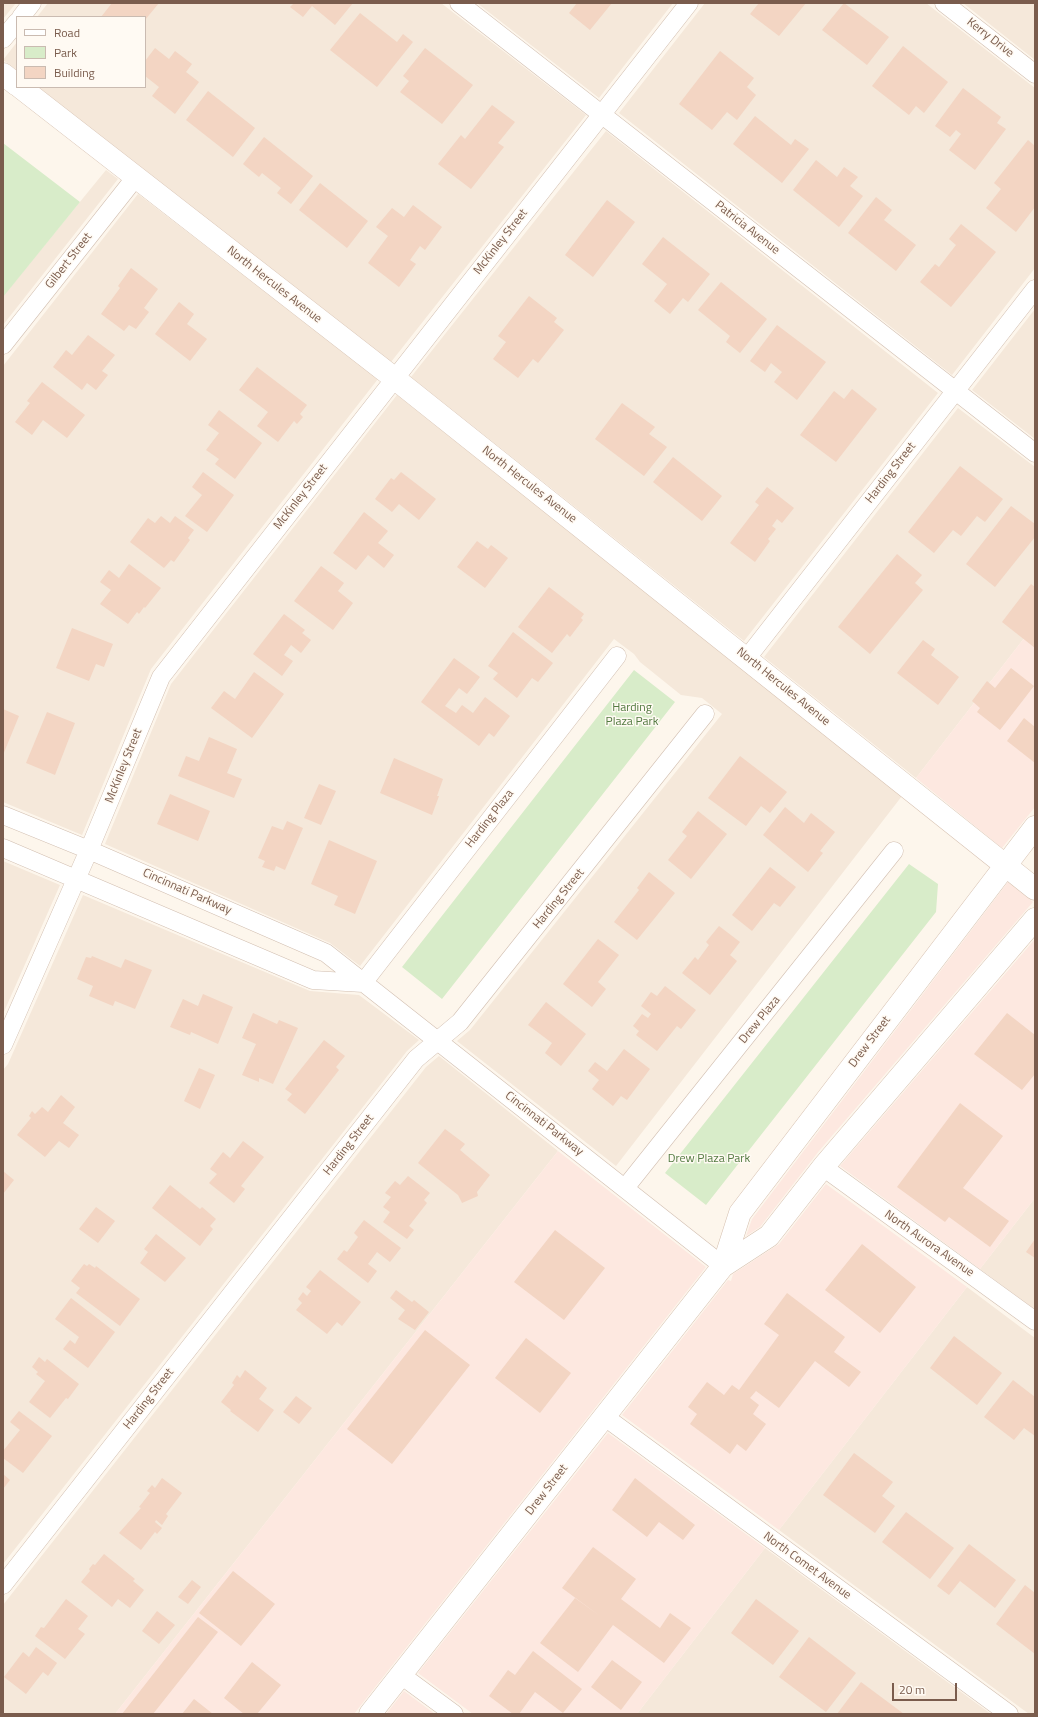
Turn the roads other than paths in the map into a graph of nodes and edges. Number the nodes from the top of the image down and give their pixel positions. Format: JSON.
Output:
{"nodes":[{"id":1,"x":32,"y":3,"type":"edge"},
{"id":2,"x":459,"y":3,"type":"edge"},
{"id":3,"x":689,"y":3,"type":"edge"},
{"id":4,"x":944,"y":3,"type":"edge"},
{"id":5,"x":22,"y":16,"type":"edge"},
{"id":6,"x":16,"y":23,"type":"edge"},
{"id":7,"x":3,"y":40,"type":"edge"},
{"id":8,"x":3,"y":74,"type":"edge"},
{"id":9,"x":1035,"y":74,"type":"edge"},
{"id":10,"x":16,"y":84,"type":"edge"},
{"id":11,"x":21,"y":88,"type":"edge"},
{"id":12,"x":602,"y":114,"type":"junction"},
{"id":13,"x":135,"y":178,"type":"junction"},
{"id":14,"x":1035,"y":289,"type":"edge"},
{"id":15,"x":3,"y":345,"type":"edge"},
{"id":16,"x":394,"y":378,"type":"junction"},
{"id":17,"x":955,"y":392,"type":"junction"},
{"id":18,"x":1035,"y":453,"type":"edge"},
{"id":19,"x":617,"y":656,"type":"dead end"},
{"id":20,"x":747,"y":658,"type":"junction"},
{"id":21,"x":705,"y":714,"type":"dead end"},
{"id":22,"x":3,"y":814,"type":"edge"},
{"id":23,"x":1035,"y":827,"type":"edge"},
{"id":24,"x":3,"y":848,"type":"edge"},
{"id":25,"x":89,"y":850,"type":"junction"},
{"id":26,"x":894,"y":851,"type":"dead end"},
{"id":27,"x":1005,"y":865,"type":"junction"},
{"id":28,"x":76,"y":880,"type":"junction"},
{"id":29,"x":1035,"y":889,"type":"edge"},
{"id":30,"x":1035,"y":919,"type":"edge"},
{"id":31,"x":363,"y":983,"type":"junction"},
{"id":32,"x":438,"y":1041,"type":"junction"},
{"id":33,"x":3,"y":1045,"type":"edge"},
{"id":34,"x":823,"y":1167,"type":"junction"},
{"id":35,"x":625,"y":1188,"type":"junction"},
{"id":36,"x":723,"y":1266,"type":"junction"},
{"id":37,"x":1035,"y":1321,"type":"edge"},
{"id":38,"x":605,"y":1417,"type":"junction"},
{"id":39,"x":3,"y":1584,"type":"edge"},
{"id":40,"x":400,"y":1675,"type":"junction"},
{"id":41,"x":370,"y":1714,"type":"edge"},
{"id":42,"x":454,"y":1714,"type":"edge"},
{"id":43,"x":1009,"y":1714,"type":"edge"}],
"edges":[{"from":1,"to":5,"type":"street"},
{"from":2,"to":12,"type":"street","name":"Patricia Avenue"},
{"from":3,"to":12,"type":"street","name":"McKinley Street"},
{"from":4,"to":9,"type":"street","name":"Kerry Drive"},
{"from":6,"to":7,"type":"street"},
{"from":8,"to":10,"type":"main road"},
{"from":11,"to":13,"type":"main road","name":"North Hercules Avenue"},
{"from":12,"to":16,"type":"street","name":"McKinley Street"},
{"from":12,"to":17,"type":"street","name":"Patricia Avenue"},
{"from":13,"to":15,"type":"street","name":"Gilbert Street"},
{"from":13,"to":16,"type":"main road","name":"North Hercules Avenue"},
{"from":14,"to":17,"type":"street","name":"Harding Street"},
{"from":16,"to":20,"type":"main road","name":"North Hercules Avenue"},
{"from":16,"to":25,"type":"street","name":"McKinley Street"},
{"from":17,"to":18,"type":"street","name":"Patricia Avenue"},
{"from":17,"to":20,"type":"street","name":"Harding Street"},
{"from":19,"to":31,"type":"street","name":"Harding Plaza"},
{"from":20,"to":27,"type":"main road","name":"North Hercules Avenue"},
{"from":21,"to":32,"type":"street","name":"Harding Street"},
{"from":22,"to":25,"type":"street","name":"Cincinnati Parkway"},
{"from":23,"to":27,"type":"main road","name":"Drew Street"},
{"from":24,"to":28,"type":"street"},
{"from":25,"to":28,"type":"street","name":"McKinley Street"},
{"from":25,"to":31,"type":"street","name":"Cincinnati Parkway"},
{"from":26,"to":35,"type":"street","name":"Drew Plaza"},
{"from":27,"to":29,"type":"main road","name":"North Hercules Avenue"},
{"from":27,"to":36,"type":"main road","name":"Drew Street"},
{"from":28,"to":31,"type":"street"},
{"from":28,"to":33,"type":"street","name":"McKinley Street"},
{"from":30,"to":34,"type":"main road","name":"Drew Street"},
{"from":31,"to":32,"type":"street","name":"Cincinnati Parkway"},
{"from":32,"to":35,"type":"street","name":"Cincinnati Parkway"},
{"from":32,"to":39,"type":"street","name":"Harding Street"},
{"from":34,"to":36,"type":"main road","name":"Drew Street"},
{"from":34,"to":37,"type":"street","name":"North Aurora Avenue"},
{"from":35,"to":36,"type":"street","name":"Cincinnati Parkway"},
{"from":36,"to":38,"type":"main road","name":"Drew Street"},
{"from":38,"to":40,"type":"main road","name":"Drew Street"},
{"from":38,"to":43,"type":"street","name":"North Comet Avenue"},
{"from":40,"to":41,"type":"main road","name":"Drew Street"},
{"from":40,"to":42,"type":"street"}]}
